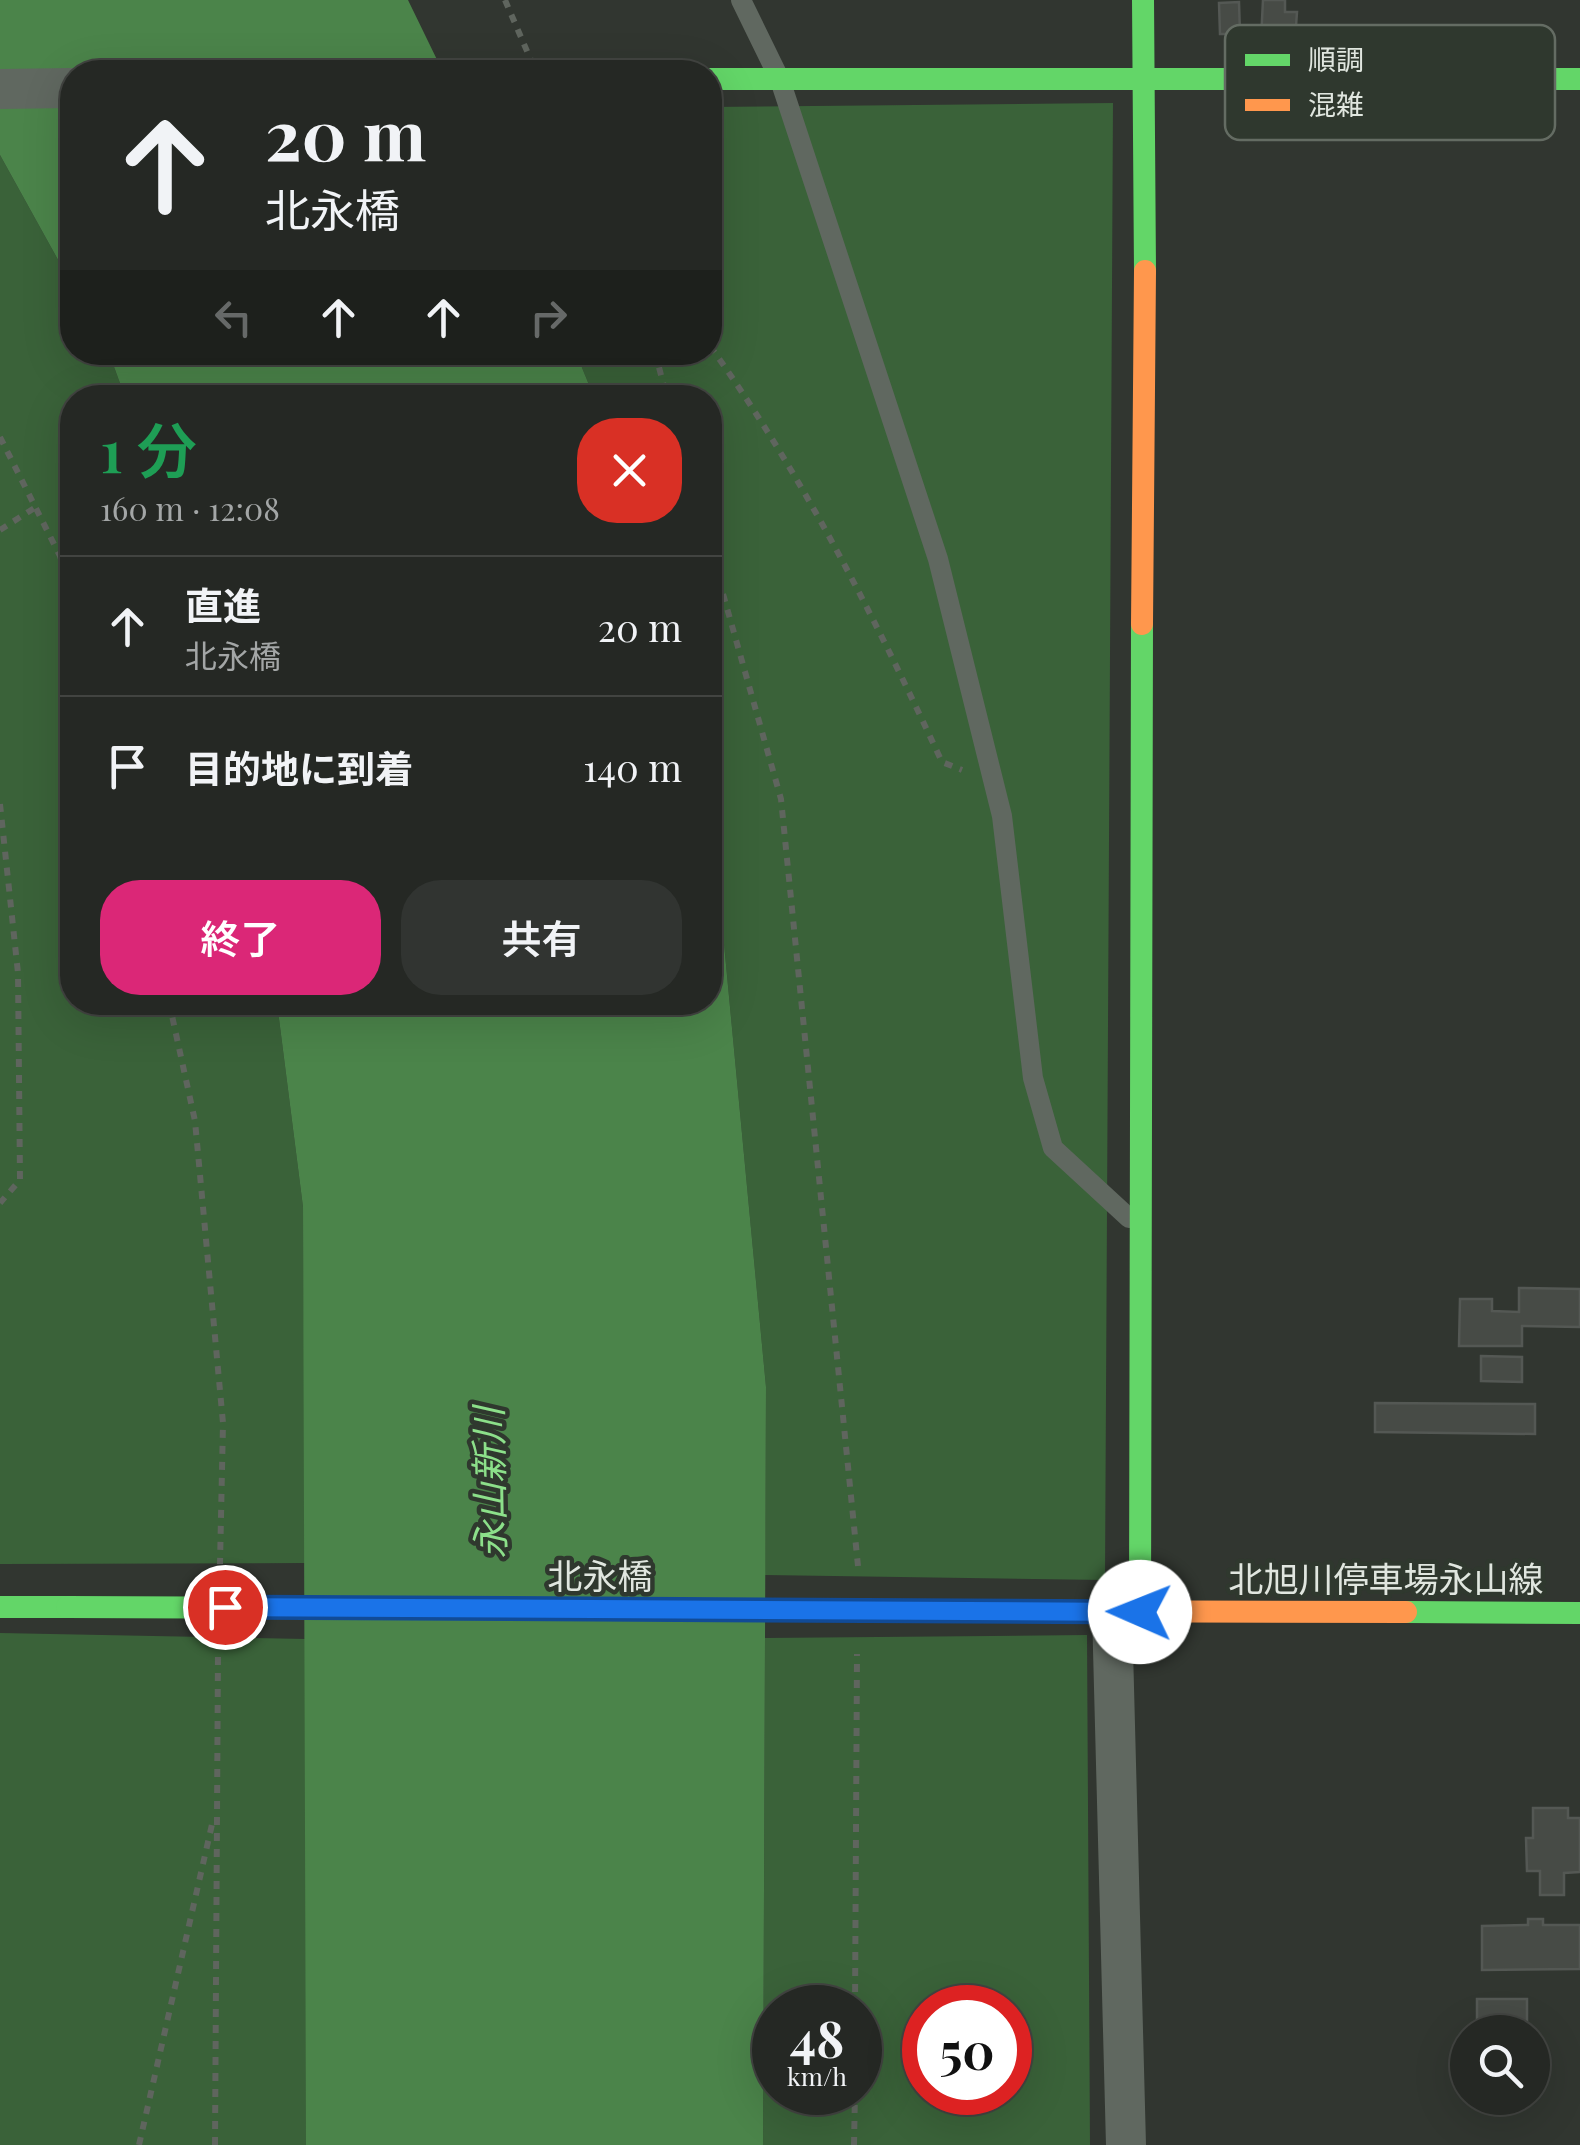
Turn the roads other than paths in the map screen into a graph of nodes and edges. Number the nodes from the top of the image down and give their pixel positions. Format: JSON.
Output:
{"nodes":[{"id":1,"x":741,"y":0,"type":"edge"},
{"id":2,"x":1143,"y":0,"type":"edge"},
{"id":3,"x":1146,"y":78,"type":"junction"},
{"id":4,"x":1225,"y":78,"type":"edge"},
{"id":5,"x":722,"y":79,"type":"edge"},
{"id":6,"x":1555,"y":79,"type":"edge"},
{"id":7,"x":1580,"y":79,"type":"edge"},
{"id":8,"x":780,"y":80,"type":"junction"},
{"id":9,"x":0,"y":88,"type":"edge"},
{"id":10,"x":60,"y":88,"type":"edge"},
{"id":11,"x":1138,"y":1227,"type":"junction"},
{"id":12,"x":0,"y":1606,"type":"edge"},
{"id":13,"x":1013,"y":1611,"type":"joint"},
{"id":14,"x":1126,"y":1611,"type":"junction"},
{"id":15,"x":1580,"y":1612,"type":"edge"},
{"id":16,"x":1126,"y":2145,"type":"edge"}],
"edges":[{"from":1,"to":8,"type":"lane"},
{"from":2,"to":3,"type":"street"},
{"from":3,"to":4,"type":"street"},
{"from":3,"to":8,"type":"street"},
{"from":3,"to":11,"type":"street"},
{"from":5,"to":8,"type":"street"},
{"from":6,"to":7,"type":"street"},
{"from":8,"to":11,"type":"lane"},
{"from":9,"to":10,"type":"street"},
{"from":11,"to":14,"type":"street"},
{"from":12,"to":13,"type":"street","name":"北永橋","bridge":true},
{"from":13,"to":14,"type":"street","name":"北旭川停車場永山線"},
{"from":14,"to":15,"type":"street","name":"北旭川停車場永山線"},
{"from":14,"to":16,"type":"street"}]}
